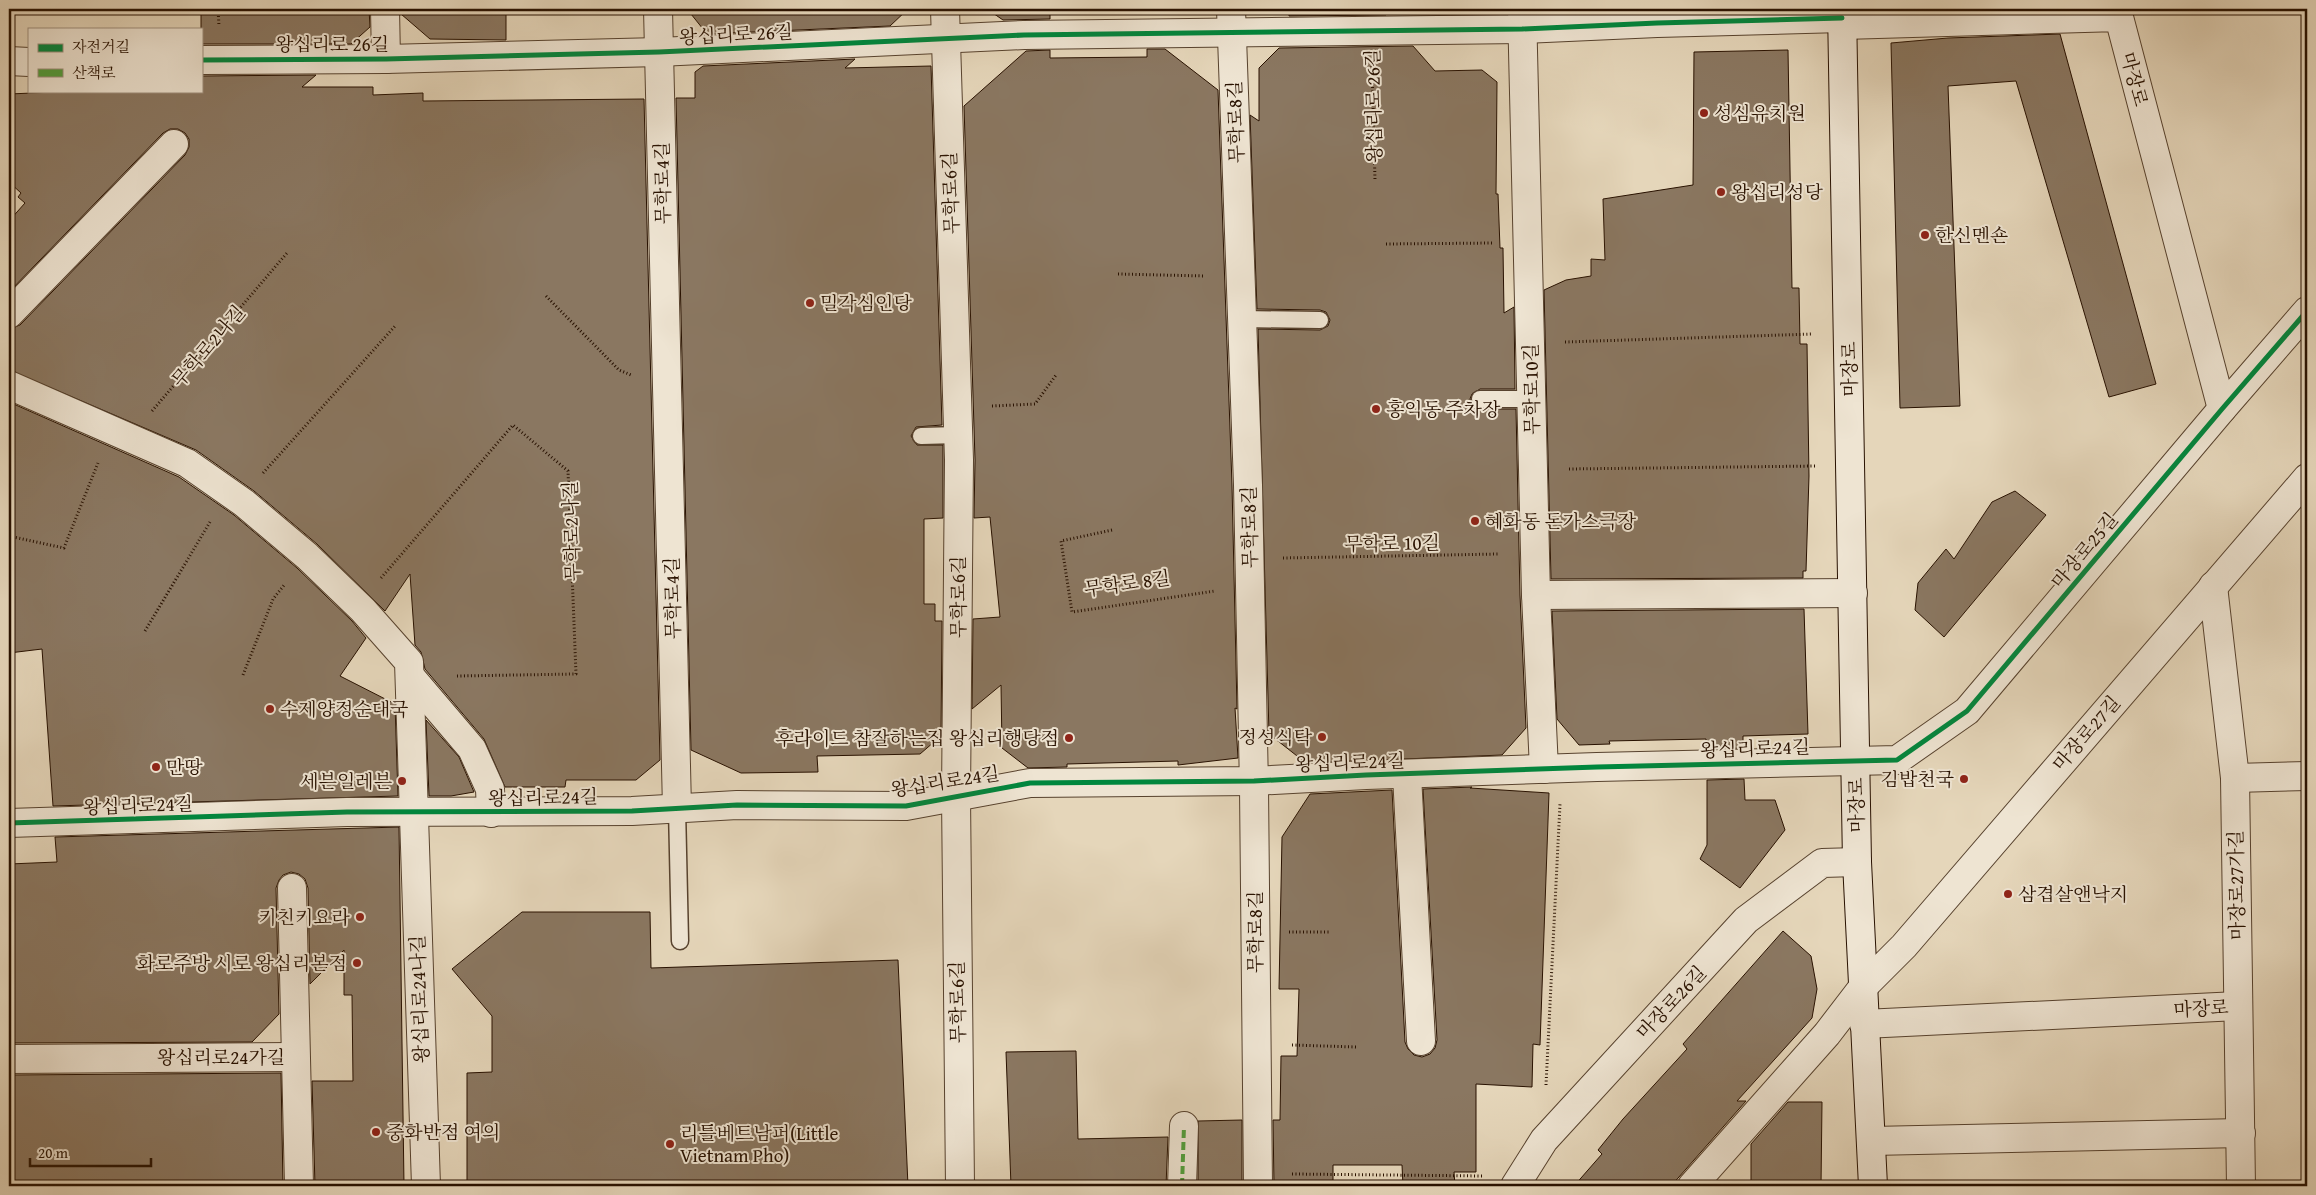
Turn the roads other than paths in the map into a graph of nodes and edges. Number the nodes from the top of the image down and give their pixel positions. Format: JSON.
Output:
{"nodes":[{"id":1,"x":385,"y":9,"type":"edge"},
{"id":2,"x":658,"y":9,"type":"edge"},
{"id":3,"x":945,"y":9,"type":"edge"},
{"id":4,"x":1842,"y":17,"type":"edge"},
{"id":5,"x":1586,"y":18,"type":"edge"},
{"id":6,"x":1522,"y":19,"type":"edge"},
{"id":7,"x":1231,"y":20,"type":"edge"},
{"id":8,"x":945,"y":40,"type":"junction"},
{"id":9,"x":659,"y":52,"type":"junction"},
{"id":10,"x":386,"y":59,"type":"junction"},
{"id":11,"x":202,"y":60,"type":"edge"},
{"id":12,"x":9,"y":62,"type":"edge"},
{"id":13,"x":28,"y":62,"type":"edge"},
{"id":14,"x":174,"y":144,"type":"dead end"},
{"id":15,"x":2307,"y":311,"type":"edge"},
{"id":16,"x":9,"y":314,"type":"edge"},
{"id":17,"x":1242,"y":319,"type":"junction"},
{"id":18,"x":1320,"y":320,"type":"dead end"},
{"id":19,"x":9,"y":385,"type":"edge"},
{"id":20,"x":1480,"y":399,"type":"dead end"},
{"id":21,"x":1531,"y":399,"type":"junction"},
{"id":22,"x":2222,"y":409,"type":"junction"},
{"id":23,"x":921,"y":436,"type":"dead end"},
{"id":24,"x":958,"y":436,"type":"junction"},
{"id":25,"x":2307,"y":478,"type":"edge"},
{"id":26,"x":2213,"y":586,"type":"junction"},
{"id":27,"x":1853,"y":593,"type":"junction"},
{"id":28,"x":1536,"y":595,"type":"junction"},
{"id":29,"x":410,"y":676,"type":"junction"},
{"id":30,"x":1855,"y":761,"type":"junction"},
{"id":31,"x":1553,"y":769,"type":"junction"},
{"id":32,"x":1407,"y":775,"type":"junction"},
{"id":33,"x":2307,"y":776,"type":"edge"},
{"id":34,"x":2234,"y":778,"type":"junction"},
{"id":35,"x":1254,"y":781,"type":"junction"},
{"id":36,"x":956,"y":796,"type":"junction"},
{"id":37,"x":677,"y":808,"type":"junction"},
{"id":38,"x":413,"y":812,"type":"junction"},
{"id":39,"x":491,"y":813,"type":"junction"},
{"id":40,"x":9,"y":823,"type":"edge"},
{"id":41,"x":1857,"y":862,"type":"junction"},
{"id":42,"x":292,"y":888,"type":"dead end"},
{"id":43,"x":680,"y":942,"type":"dead end"},
{"id":44,"x":1863,"y":987,"type":"junction"},
{"id":45,"x":2238,"y":1006,"type":"junction"},
{"id":46,"x":1864,"y":1024,"type":"junction"},
{"id":47,"x":1421,"y":1041,"type":"dead end"},
{"id":48,"x":295,"y":1056,"type":"junction"},
{"id":49,"x":9,"y":1059,"type":"edge"},
{"id":50,"x":1184,"y":1126,"type":"dead end"},
{"id":51,"x":2241,"y":1133,"type":"junction"},
{"id":52,"x":1872,"y":1141,"type":"junction"},
{"id":53,"x":1257,"y":1180,"type":"edge"},
{"id":54,"x":1518,"y":1182,"type":"edge"},
{"id":55,"x":299,"y":1186,"type":"edge"},
{"id":56,"x":426,"y":1186,"type":"edge"},
{"id":57,"x":960,"y":1186,"type":"edge"},
{"id":58,"x":1182,"y":1186,"type":"edge"},
{"id":59,"x":1692,"y":1186,"type":"edge"},
{"id":60,"x":1873,"y":1186,"type":"edge"},
{"id":61,"x":2241,"y":1186,"type":"edge"}],
"edges":[{"from":1,"to":10,"type":"street"},
{"from":2,"to":9,"type":"street","name":"무학로4길"},
{"from":3,"to":8,"type":"street","name":"무학로6길"},
{"from":4,"to":5,"type":"street","name":"왕십리로 26길"},
{"from":4,"to":22,"type":"street","name":"마장로"},
{"from":4,"to":27,"type":"street","name":"마장로"},
{"from":5,"to":6,"type":"street","name":"왕십리로 26길"},
{"from":6,"to":7,"type":"street","name":"왕십리로 26길"},
{"from":6,"to":21,"type":"street","name":"무학로10길"},
{"from":7,"to":8,"type":"street","name":"왕십리로 26길"},
{"from":7,"to":17,"type":"street","name":"무학로8길"},
{"from":8,"to":9,"type":"street","name":"왕십리로 26길"},
{"from":8,"to":24,"type":"street","name":"무학로6길"},
{"from":9,"to":10,"type":"street","name":"왕십리로 26길"},
{"from":9,"to":37,"type":"street","name":"무학로4길"},
{"from":10,"to":11,"type":"street","name":"왕십리로 26길"},
{"from":12,"to":13,"type":"street"},
{"from":14,"to":16,"type":"street"},
{"from":15,"to":22,"type":"street","name":"마장로25길"},
{"from":17,"to":18,"type":"lane"},
{"from":17,"to":35,"type":"street","name":"무학로8길"},
{"from":19,"to":29,"type":"street"},
{"from":20,"to":21,"type":"lane"},
{"from":21,"to":28,"type":"street","name":"무학로10길"},
{"from":22,"to":30,"type":"street","name":"마장로25길"},
{"from":23,"to":24,"type":"lane"},
{"from":24,"to":36,"type":"street","name":"무학로6길"},
{"from":25,"to":26,"type":"street","name":"마장로27길"},
{"from":26,"to":34,"type":"street","name":"마장로27가길"},
{"from":26,"to":44,"type":"street","name":"마장로27길"},
{"from":27,"to":28,"type":"street"},
{"from":27,"to":30,"type":"street","name":"마장로"},
{"from":28,"to":31,"type":"street","name":"무학로10길"},
{"from":29,"to":38,"type":"street"},
{"from":29,"to":39,"type":"street"},
{"from":30,"to":31,"type":"street","name":"왕십리로24길"},
{"from":30,"to":41,"type":"street","name":"마장로"},
{"from":31,"to":32,"type":"street","name":"왕십리로24길"},
{"from":32,"to":35,"type":"street","name":"왕십리로24길"},
{"from":32,"to":47,"type":"street","name":"왕십리로24길"},
{"from":33,"to":34,"type":"street"},
{"from":34,"to":45,"type":"street","name":"마장로27가길"},
{"from":35,"to":36,"type":"street","name":"왕십리로24길"},
{"from":35,"to":53,"type":"street","name":"무학로8길"},
{"from":36,"to":37,"type":"street","name":"왕십리로24길"},
{"from":36,"to":57,"type":"street","name":"무학로6길"},
{"from":37,"to":39,"type":"street","name":"왕십리로24길"},
{"from":37,"to":43,"type":"lane"},
{"from":38,"to":39,"type":"street","name":"왕십리로24길"},
{"from":38,"to":40,"type":"street","name":"왕십리로24길"},
{"from":38,"to":56,"type":"street","name":"왕십리로24나길"},
{"from":41,"to":44,"type":"street","name":"마장로"},
{"from":41,"to":54,"type":"street","name":"마장로26길"},
{"from":42,"to":48,"type":"street","name":"왕십리로24가길"},
{"from":44,"to":46,"type":"street","name":"마장로"},
{"from":44,"to":59,"type":"street"},
{"from":45,"to":46,"type":"street","name":"마장로"},
{"from":45,"to":51,"type":"street","name":"마장로27가길"},
{"from":46,"to":52,"type":"street","name":"마장로"},
{"from":48,"to":49,"type":"street","name":"왕십리로24가길"},
{"from":48,"to":55,"type":"street"},
{"from":50,"to":58,"type":"street"},
{"from":51,"to":52,"type":"street"},
{"from":51,"to":61,"type":"street","name":"마장로27가길"},
{"from":52,"to":60,"type":"street","name":"마장로"}]}
